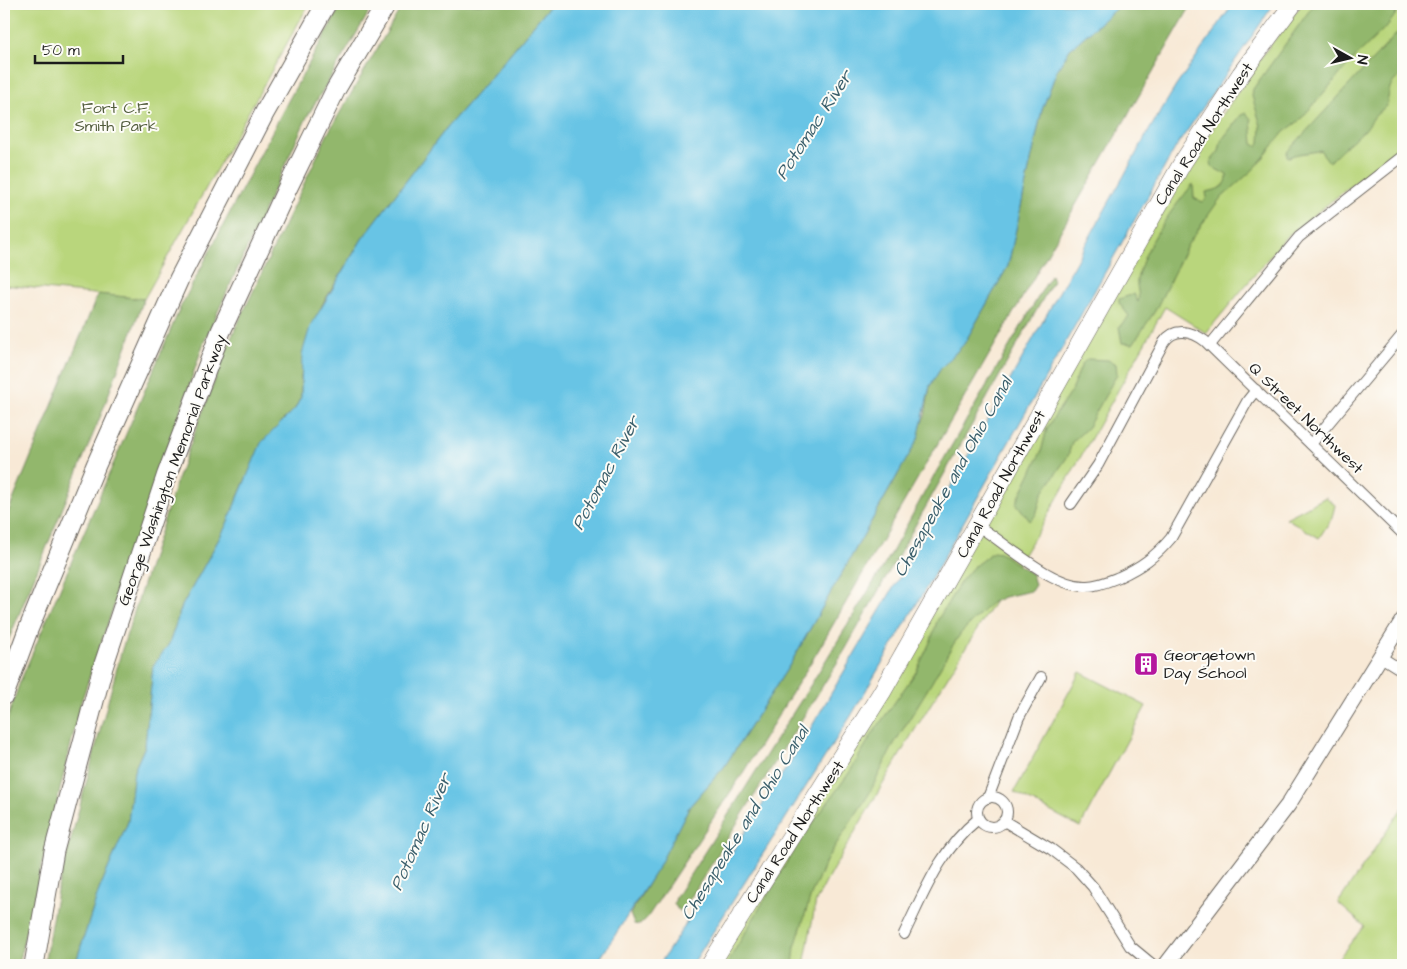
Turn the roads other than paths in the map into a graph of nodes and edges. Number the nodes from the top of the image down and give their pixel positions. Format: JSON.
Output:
{"nodes":[{"id":1,"x":326,"y":4,"type":"edge"},
{"id":2,"x":386,"y":4,"type":"edge"},
{"id":3,"x":1293,"y":4,"type":"edge"},
{"id":4,"x":1403,"y":156,"type":"edge"},
{"id":5,"x":1403,"y":334,"type":"edge"},
{"id":6,"x":1210,"y":345,"type":"junction"},
{"id":7,"x":1256,"y":390,"type":"junction"},
{"id":8,"x":1312,"y":444,"type":"junction"},
{"id":9,"x":1071,"y":504,"type":"dead end"},
{"id":10,"x":978,"y":526,"type":"junction"},
{"id":11,"x":1403,"y":534,"type":"edge"},
{"id":12,"x":1403,"y":620,"type":"edge"},
{"id":13,"x":1381,"y":657,"type":"junction"},
{"id":14,"x":1403,"y":671,"type":"edge"},
{"id":15,"x":1041,"y":677,"type":"dead end"},
{"id":16,"x":4,"y":695,"type":"edge"},
{"id":17,"x":988,"y":798,"type":"junction"},
{"id":18,"x":978,"y":819,"type":"junction"},
{"id":19,"x":1004,"y":821,"type":"junction"},
{"id":20,"x":904,"y":934,"type":"dead end"},
{"id":21,"x":34,"y":965,"type":"edge"},
{"id":22,"x":710,"y":965,"type":"edge"},
{"id":23,"x":1153,"y":965,"type":"edge"},
{"id":24,"x":1166,"y":965,"type":"edge"}],
"edges":[{"from":1,"to":16,"type":"highway"},
{"from":2,"to":21,"type":"highway","name":"George Washington Memorial Parkway"},
{"from":3,"to":10,"type":"highway","name":"Canal Road Northwest"},
{"from":4,"to":6,"type":"street"},
{"from":5,"to":8,"type":"street"},
{"from":6,"to":7,"type":"street","name":"Q Street Northwest"},
{"from":6,"to":9,"type":"street","name":"Q Street Northwest"},
{"from":7,"to":8,"type":"street","name":"Q Street Northwest"},
{"from":7,"to":10,"type":"street"},
{"from":8,"to":11,"type":"street","name":"Q Street Northwest"},
{"from":10,"to":22,"type":"highway","name":"Canal Road Northwest"},
{"from":12,"to":13,"type":"main road"},
{"from":13,"to":14,"type":"street"},
{"from":13,"to":24,"type":"main road"},
{"from":15,"to":17,"type":"street"},
{"from":17,"to":18,"type":"street"},
{"from":17,"to":19,"type":"street"},
{"from":18,"to":19,"type":"street"},
{"from":18,"to":20,"type":"street"},
{"from":19,"to":23,"type":"street"}]}
